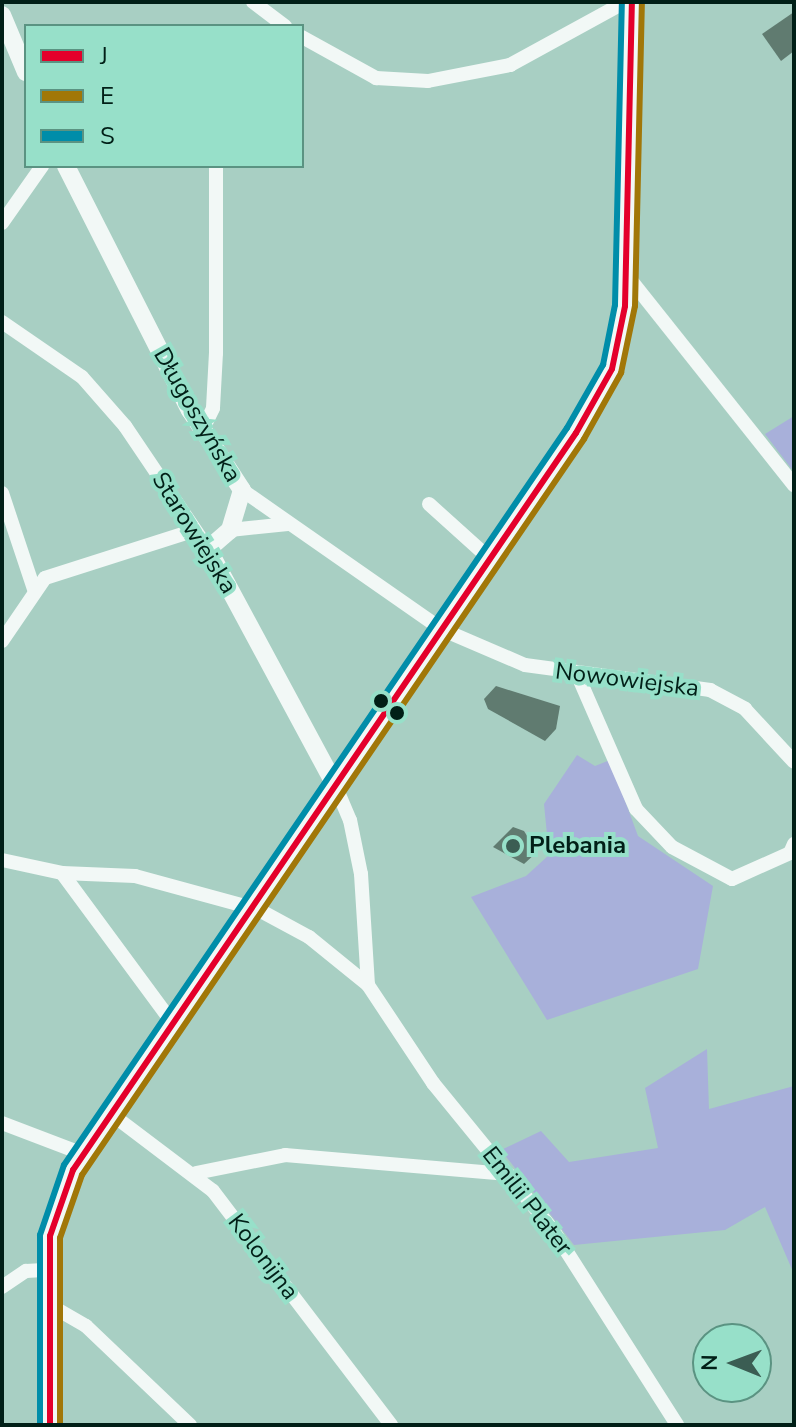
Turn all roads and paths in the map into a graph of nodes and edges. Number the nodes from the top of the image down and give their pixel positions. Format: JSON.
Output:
{"nodes":[{"id":1,"x":253,"y":2,"type":"edge"},
{"id":2,"x":625,"y":2,"type":"edge"},
{"id":3,"x":632,"y":2,"type":"edge"},
{"id":4,"x":2,"y":15,"type":"edge"},
{"id":5,"x":282,"y":24,"type":"edge"},
{"id":6,"x":304,"y":38,"type":"edge"},
{"id":7,"x":24,"y":67,"type":"edge"},
{"id":8,"x":41,"y":168,"type":"edge"},
{"id":9,"x":67,"y":168,"type":"edge"},
{"id":10,"x":216,"y":168,"type":"edge"},
{"id":11,"x":2,"y":223,"type":"edge"},
{"id":12,"x":626,"y":274,"type":"junction"},
{"id":13,"x":2,"y":322,"type":"edge"},
{"id":14,"x":202,"y":431,"type":"junction"},
{"id":15,"x":794,"y":485,"type":"edge"},
{"id":16,"x":242,"y":490,"type":"junction"},
{"id":17,"x":2,"y":493,"type":"edge"},
{"id":18,"x":429,"y":504,"type":"dead end"},
{"id":19,"x":288,"y":524,"type":"junction"},
{"id":20,"x":195,"y":530,"type":"junction"},
{"id":21,"x":230,"y":530,"type":"junction"},
{"id":22,"x":208,"y":549,"type":"junction"},
{"id":23,"x":489,"y":558,"type":"junction"},
{"id":24,"x":34,"y":589,"type":"junction"},
{"id":25,"x":441,"y":629,"type":"junction"},
{"id":26,"x":2,"y":641,"type":"edge"},
{"id":27,"x":578,"y":676,"type":"junction"},
{"id":28,"x":794,"y":762,"type":"edge"},
{"id":29,"x":335,"y":785,"type":"junction"},
{"id":30,"x":794,"y":844,"type":"edge"},
{"id":31,"x":2,"y":860,"type":"edge"},
{"id":32,"x":62,"y":873,"type":"junction"},
{"id":33,"x":250,"y":908,"type":"junction"},
{"id":34,"x":368,"y":985,"type":"junction"},
{"id":35,"x":172,"y":1022,"type":"junction"},
{"id":36,"x":110,"y":1113,"type":"junction"},
{"id":37,"x":2,"y":1123,"type":"edge"},
{"id":38,"x":83,"y":1154,"type":"junction"},
{"id":39,"x":196,"y":1173,"type":"junction"},
{"id":40,"x":508,"y":1174,"type":"junction"},
{"id":41,"x":48,"y":1270,"type":"junction"},
{"id":42,"x":2,"y":1287,"type":"edge"},
{"id":43,"x":48,"y":1304,"type":"junction"},
{"id":44,"x":50,"y":1425,"type":"edge"},
{"id":45,"x":190,"y":1425,"type":"edge"},
{"id":46,"x":391,"y":1425,"type":"edge"},
{"id":47,"x":677,"y":1425,"type":"edge"}],
"edges":[{"from":1,"to":5,"type":"street"},
{"from":2,"to":6,"type":"street"},
{"from":3,"to":12,"type":"street"},
{"from":4,"to":7,"type":"street"},
{"from":8,"to":11,"type":"street"},
{"from":9,"to":14,"type":"street","name":"Długoszyńska"},
{"from":10,"to":14,"type":"street"},
{"from":12,"to":15,"type":"street"},
{"from":12,"to":23,"type":"street"},
{"from":13,"to":20,"type":"street","name":"Starowiejska"},
{"from":14,"to":16,"type":"street","name":"Długoszyńska"},
{"from":16,"to":19,"type":"street","name":"Długoszyńska"},
{"from":16,"to":21,"type":"street"},
{"from":17,"to":24,"type":"street"},
{"from":18,"to":23,"type":"street"},
{"from":19,"to":21,"type":"street"},
{"from":19,"to":25,"type":"street","name":"Długoszyńska"},
{"from":20,"to":22,"type":"street","name":"Starowiejska"},
{"from":20,"to":24,"type":"street"},
{"from":21,"to":22,"type":"street"},
{"from":22,"to":29,"type":"street","name":"Starowiejska"},
{"from":23,"to":25,"type":"street"},
{"from":24,"to":26,"type":"street"},
{"from":25,"to":27,"type":"street","name":"Nowowiejska"},
{"from":25,"to":29,"type":"street"},
{"from":27,"to":28,"type":"street","name":"Nowowiejska"},
{"from":27,"to":30,"type":"street"},
{"from":29,"to":33,"type":"street"},
{"from":29,"to":34,"type":"street","name":"Emilii Plater"},
{"from":31,"to":32,"type":"street","name":"Emilii Plater"},
{"from":32,"to":33,"type":"street","name":"Emilii Plater"},
{"from":32,"to":35,"type":"street"},
{"from":33,"to":34,"type":"street","name":"Emilii Plater"},
{"from":33,"to":35,"type":"street"},
{"from":34,"to":40,"type":"street","name":"Emilii Plater"},
{"from":35,"to":36,"type":"street"},
{"from":36,"to":38,"type":"street"},
{"from":36,"to":39,"type":"street","name":"Kolonijna"},
{"from":37,"to":38,"type":"street"},
{"from":38,"to":41,"type":"street"},
{"from":39,"to":40,"type":"street"},
{"from":39,"to":46,"type":"street","name":"Kolonijna"},
{"from":40,"to":47,"type":"street","name":"Emilii Plater"},
{"from":41,"to":42,"type":"street"},
{"from":41,"to":43,"type":"street"},
{"from":43,"to":44,"type":"street"},
{"from":43,"to":45,"type":"street"}]}
